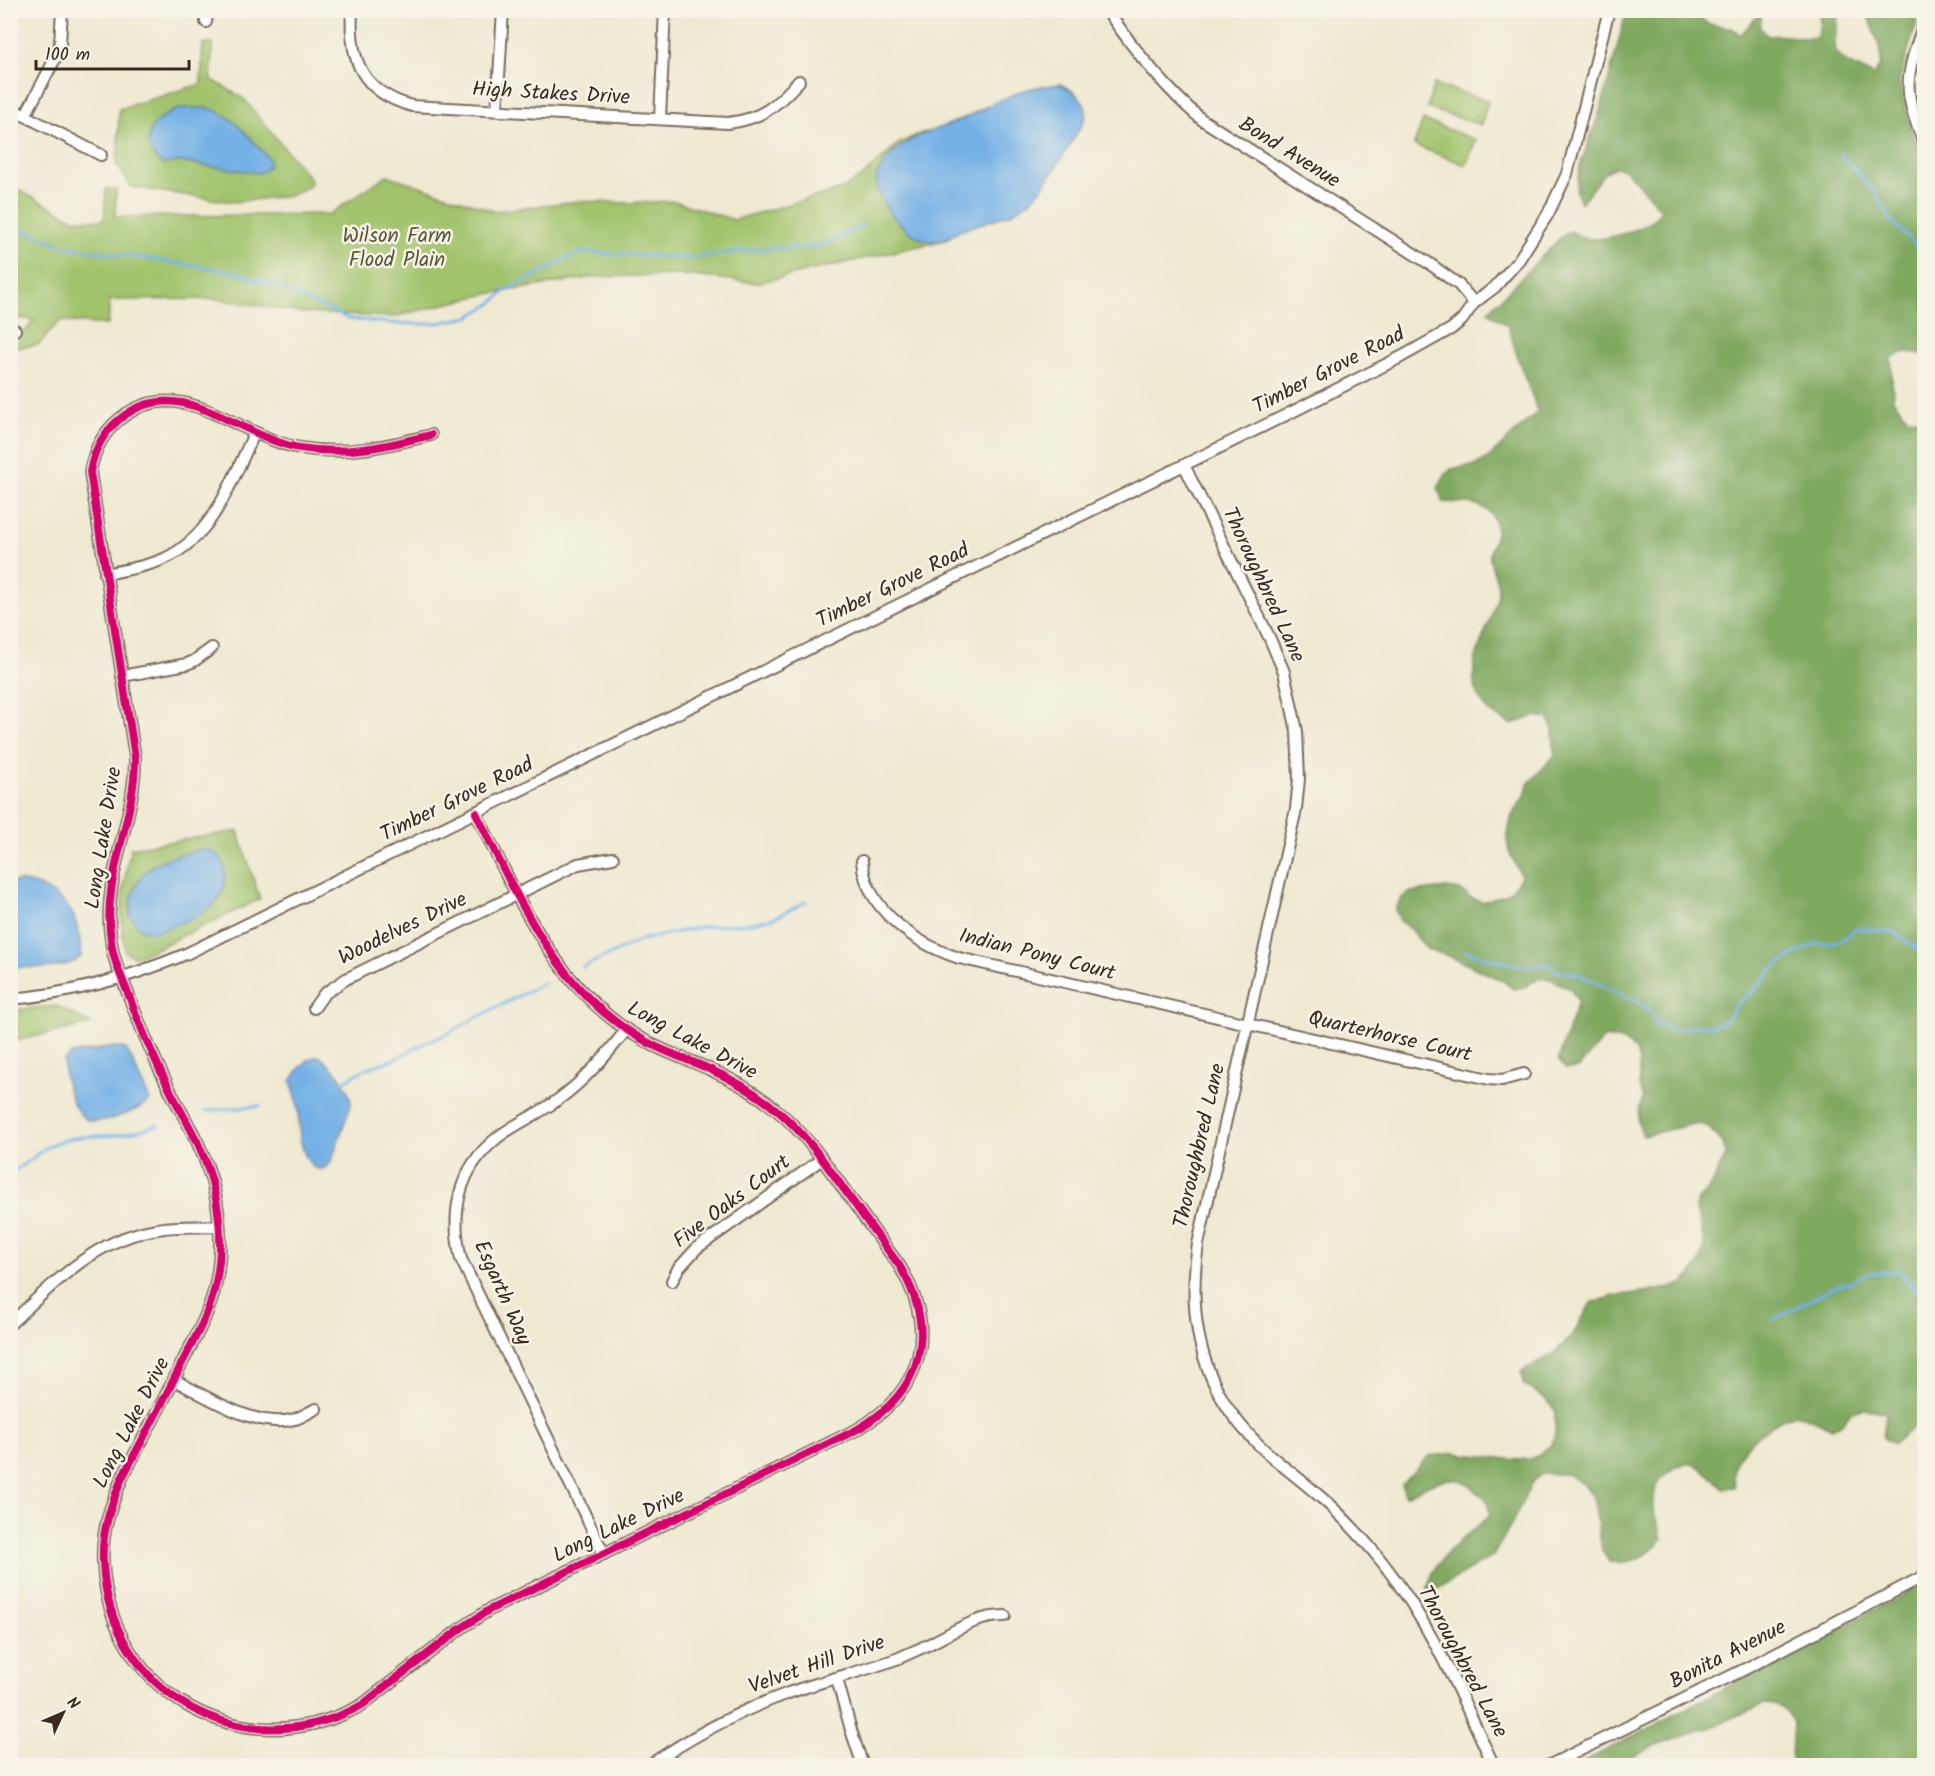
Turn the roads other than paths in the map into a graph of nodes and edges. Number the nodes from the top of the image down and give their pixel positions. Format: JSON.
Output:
{"nodes":[{"id":1,"x":62,"y":10,"type":"edge"},
{"id":2,"x":352,"y":10,"type":"edge"},
{"id":3,"x":503,"y":10,"type":"edge"},
{"id":4,"x":665,"y":10,"type":"edge"},
{"id":5,"x":1107,"y":10,"type":"edge"},
{"id":6,"x":1609,"y":10,"type":"edge"},
{"id":7,"x":1924,"y":24,"type":"edge"},
{"id":8,"x":799,"y":81,"type":"dead end"},
{"id":9,"x":10,"y":108,"type":"edge"},
{"id":10,"x":497,"y":110,"type":"junction"},
{"id":11,"x":25,"y":116,"type":"junction"},
{"id":12,"x":660,"y":119,"type":"junction"},
{"id":13,"x":1924,"y":143,"type":"edge"},
{"id":14,"x":101,"y":155,"type":"dead end"},
{"id":15,"x":1474,"y":303,"type":"junction"},
{"id":16,"x":254,"y":434,"type":"junction"},
{"id":17,"x":431,"y":435,"type":"dead end"},
{"id":18,"x":1184,"y":465,"type":"junction"},
{"id":19,"x":105,"y":574,"type":"junction"},
{"id":20,"x":212,"y":648,"type":"dead end"},
{"id":21,"x":122,"y":676,"type":"junction"},
{"id":22,"x":476,"y":813,"type":"junction"},
{"id":23,"x":613,"y":858,"type":"dead end"},
{"id":24,"x":862,"y":861,"type":"dead end"},
{"id":25,"x":517,"y":895,"type":"junction"},
{"id":26,"x":122,"y":978,"type":"junction"},
{"id":27,"x":10,"y":999,"type":"edge"},
{"id":28,"x":314,"y":1008,"type":"dead end"},
{"id":29,"x":1247,"y":1024,"type":"junction"},
{"id":30,"x":626,"y":1030,"type":"junction"},
{"id":31,"x":1524,"y":1074,"type":"dead end"},
{"id":32,"x":822,"y":1159,"type":"junction"},
{"id":33,"x":219,"y":1226,"type":"junction"},
{"id":34,"x":672,"y":1281,"type":"dead end"},
{"id":35,"x":10,"y":1324,"type":"edge"},
{"id":36,"x":174,"y":1380,"type":"junction"},
{"id":37,"x":316,"y":1409,"type":"dead end"},
{"id":38,"x":604,"y":1554,"type":"junction"},
{"id":39,"x":1924,"y":1576,"type":"edge"},
{"id":40,"x":1005,"y":1616,"type":"dead end"},
{"id":41,"x":837,"y":1679,"type":"junction"},
{"id":42,"x":648,"y":1766,"type":"edge"},
{"id":43,"x":863,"y":1766,"type":"edge"},
{"id":44,"x":1494,"y":1766,"type":"edge"},
{"id":45,"x":1548,"y":1766,"type":"edge"}],
"edges":[{"from":1,"to":11,"type":"street"},
{"from":2,"to":10,"type":"street","name":"High Stakes Drive"},
{"from":3,"to":10,"type":"street"},
{"from":4,"to":12,"type":"street"},
{"from":5,"to":15,"type":"street","name":"Bond Avenue"},
{"from":6,"to":15,"type":"street","name":"Timber Grove Road"},
{"from":7,"to":13,"type":"street"},
{"from":8,"to":12,"type":"street","name":"High Stakes Drive"},
{"from":9,"to":11,"type":"street"},
{"from":10,"to":12,"type":"street","name":"High Stakes Drive"},
{"from":11,"to":14,"type":"street"},
{"from":15,"to":18,"type":"street","name":"Timber Grove Road"},
{"from":16,"to":17,"type":"street","name":"Long Lake Drive"},
{"from":16,"to":19,"type":"street"},
{"from":16,"to":19,"type":"street","name":"Long Lake Drive"},
{"from":18,"to":22,"type":"street","name":"Timber Grove Road"},
{"from":18,"to":29,"type":"street","name":"Thoroughbred Lane"},
{"from":19,"to":21,"type":"street","name":"Long Lake Drive"},
{"from":20,"to":21,"type":"street"},
{"from":21,"to":26,"type":"street","name":"Long Lake Drive"},
{"from":22,"to":25,"type":"street","name":"Long Lake Drive"},
{"from":22,"to":26,"type":"street","name":"Timber Grove Road"},
{"from":23,"to":25,"type":"street","name":"Woodelves Drive"},
{"from":24,"to":29,"type":"street","name":"Indian Pony Court"},
{"from":25,"to":28,"type":"street","name":"Woodelves Drive"},
{"from":25,"to":30,"type":"street","name":"Long Lake Drive"},
{"from":26,"to":27,"type":"street","name":"Timber Grove Road"},
{"from":26,"to":33,"type":"street","name":"Long Lake Drive"},
{"from":29,"to":31,"type":"street","name":"Quarterhorse Court"},
{"from":29,"to":44,"type":"street","name":"Thoroughbred Lane"},
{"from":30,"to":32,"type":"street","name":"Long Lake Drive"},
{"from":30,"to":38,"type":"street","name":"Esgarth Way"},
{"from":32,"to":34,"type":"street","name":"Five Oaks Court"},
{"from":32,"to":38,"type":"street","name":"Long Lake Drive"},
{"from":33,"to":35,"type":"street"},
{"from":33,"to":36,"type":"street","name":"Long Lake Drive"},
{"from":36,"to":37,"type":"street"},
{"from":36,"to":38,"type":"street","name":"Long Lake Drive"},
{"from":39,"to":45,"type":"street","name":"Bonita Avenue"},
{"from":40,"to":41,"type":"street","name":"Velvet Hill Drive"},
{"from":41,"to":42,"type":"street","name":"Velvet Hill Drive"},
{"from":41,"to":43,"type":"street"}]}
